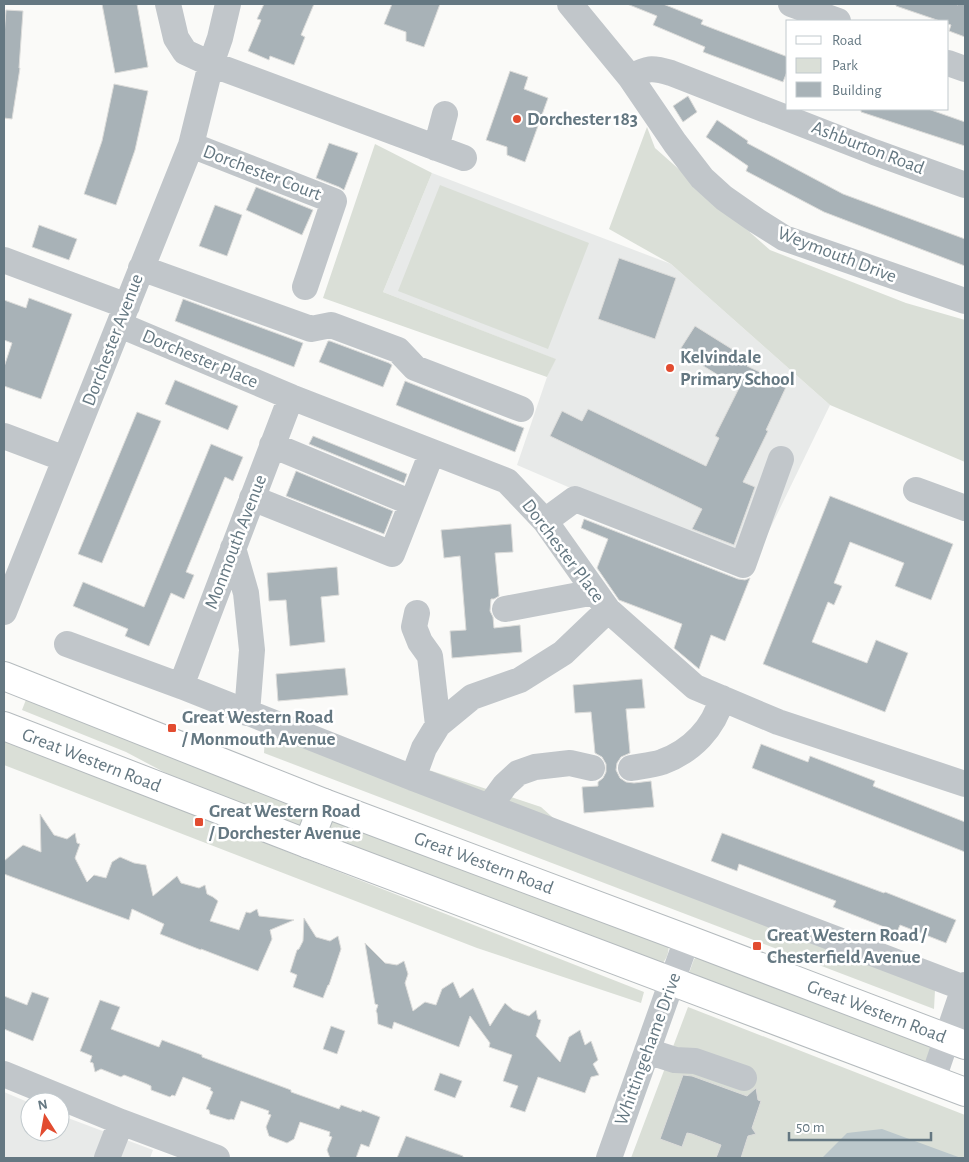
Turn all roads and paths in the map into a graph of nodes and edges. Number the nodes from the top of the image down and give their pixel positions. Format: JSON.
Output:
{"nodes":[{"id":1,"x":168,"y":4,"type":"edge"},
{"id":2,"x":228,"y":4,"type":"edge"},
{"id":3,"x":570,"y":4,"type":"edge"},
{"id":4,"x":791,"y":4,"type":"edge"},
{"id":5,"x":835,"y":20,"type":"edge"},
{"id":6,"x":949,"y":63,"type":"edge"},
{"id":7,"x":211,"y":64,"type":"junction"},
{"id":8,"x":965,"y":69,"type":"edge"},
{"id":9,"x":630,"y":77,"type":"junction"},
{"id":10,"x":446,"y":114,"type":"dead end"},
{"id":11,"x":191,"y":145,"type":"junction"},
{"id":12,"x":436,"y":148,"type":"junction"},
{"id":13,"x":464,"y":158,"type":"dead end"},
{"id":14,"x":965,"y":185,"type":"edge"},
{"id":15,"x":4,"y":260,"type":"edge"},
{"id":16,"x":141,"y":268,"type":"junction"},
{"id":17,"x":305,"y":287,"type":"dead end"},
{"id":18,"x":965,"y":302,"type":"edge"},
{"id":19,"x":123,"y":316,"type":"junction"},
{"id":20,"x":291,"y":397,"type":"junction"},
{"id":21,"x":521,"y":409,"type":"dead end"},
{"id":22,"x":4,"y":436,"type":"edge"},
{"id":23,"x":272,"y":445,"type":"junction"},
{"id":24,"x":432,"y":452,"type":"junction"},
{"id":25,"x":65,"y":459,"type":"junction"},
{"id":26,"x":781,"y":459,"type":"dead end"},
{"id":27,"x":916,"y":490,"type":"dead end"},
{"id":28,"x":252,"y":498,"type":"junction"},
{"id":29,"x":412,"y":503,"type":"junction"},
{"id":30,"x":965,"y":508,"type":"edge"},
{"id":31,"x":545,"y":521,"type":"junction"},
{"id":32,"x":233,"y":548,"type":"junction"},
{"id":33,"x":602,"y":601,"type":"junction"},
{"id":34,"x":505,"y":609,"type":"dead end"},
{"id":35,"x":4,"y":612,"type":"edge"},
{"id":36,"x":417,"y":614,"type":"dead end"},
{"id":37,"x":67,"y":644,"type":"dead end"},
{"id":38,"x":4,"y":676,"type":"edge"},
{"id":39,"x":181,"y":686,"type":"junction"},
{"id":40,"x":722,"y":698,"type":"junction"},
{"id":41,"x":248,"y":713,"type":"junction"},
{"id":42,"x":438,"y":725,"type":"junction"},
{"id":43,"x":4,"y":726,"type":"edge"},
{"id":44,"x":592,"y":768,"type":"dead end"},
{"id":45,"x":631,"y":768,"type":"dead end"},
{"id":46,"x":413,"y":778,"type":"junction"},
{"id":47,"x":965,"y":784,"type":"edge"},
{"id":48,"x":324,"y":802,"type":"junction"},
{"id":49,"x":489,"y":807,"type":"junction"},
{"id":50,"x":308,"y":844,"type":"junction"},
{"id":51,"x":687,"y":939,"type":"junction"},
{"id":52,"x":672,"y":982,"type":"junction"},
{"id":53,"x":965,"y":987,"type":"edge"},
{"id":54,"x":956,"y":1042,"type":"edge"},
{"id":55,"x":647,"y":1051,"type":"junction"},
{"id":56,"x":4,"y":1074,"type":"edge"},
{"id":57,"x":744,"y":1078,"type":"dead end"},
{"id":58,"x":933,"y":1079,"type":"junction"},
{"id":59,"x":965,"y":1092,"type":"edge"},
{"id":60,"x":121,"y":1122,"type":"junction"},
{"id":61,"x":107,"y":1158,"type":"edge"},
{"id":62,"x":217,"y":1158,"type":"edge"},
{"id":63,"x":609,"y":1158,"type":"edge"}],
"edges":[{"from":1,"to":7,"type":"street"},
{"from":2,"to":7,"type":"street","name":"Dorchester Avenue"},
{"from":3,"to":9,"type":"street","name":"Weymouth Drive"},
{"from":4,"to":5,"type":"street"},
{"from":6,"to":8,"type":"street"},
{"from":7,"to":11,"type":"street","name":"Dorchester Avenue"},
{"from":7,"to":12,"type":"street"},
{"from":9,"to":14,"type":"street","name":"Ashburton Road"},
{"from":9,"to":18,"type":"street","name":"Weymouth Drive"},
{"from":10,"to":12,"type":"street"},
{"from":11,"to":16,"type":"street","name":"Dorchester Avenue"},
{"from":11,"to":17,"type":"street","name":"Dorchester Court"},
{"from":12,"to":13,"type":"street"},
{"from":15,"to":19,"type":"street","name":"Dorchester Place"},
{"from":16,"to":19,"type":"street","name":"Dorchester Avenue"},
{"from":16,"to":21,"type":"street"},
{"from":19,"to":20,"type":"street","name":"Dorchester Place"},
{"from":19,"to":25,"type":"street","name":"Dorchester Avenue"},
{"from":20,"to":23,"type":"street","name":"Monmouth Avenue"},
{"from":20,"to":24,"type":"street","name":"Dorchester Place"},
{"from":22,"to":25,"type":"street"},
{"from":23,"to":28,"type":"street","name":"Monmouth Avenue"},
{"from":23,"to":29,"type":"street"},
{"from":24,"to":29,"type":"street"},
{"from":24,"to":31,"type":"street","name":"Dorchester Place"},
{"from":25,"to":35,"type":"street","name":"Dorchester Avenue"},
{"from":26,"to":31,"type":"street"},
{"from":27,"to":30,"type":"street"},
{"from":28,"to":29,"type":"street"},
{"from":28,"to":32,"type":"street","name":"Monmouth Avenue"},
{"from":31,"to":33,"type":"street","name":"Dorchester Place"},
{"from":32,"to":39,"type":"street","name":"Monmouth Avenue"},
{"from":32,"to":41,"type":"street"},
{"from":33,"to":34,"type":"street"},
{"from":33,"to":40,"type":"street","name":"Dorchester Place"},
{"from":33,"to":42,"type":"street"},
{"from":36,"to":42,"type":"street"},
{"from":37,"to":39,"type":"street"},
{"from":38,"to":48,"type":"main road","name":"Great Western Road"},
{"from":39,"to":41,"type":"street"},
{"from":40,"to":45,"type":"street"},
{"from":40,"to":47,"type":"street","name":"Dorchester Place"},
{"from":41,"to":46,"type":"street"},
{"from":42,"to":46,"type":"street"},
{"from":43,"to":50,"type":"main road","name":"Great Western Road"},
{"from":44,"to":49,"type":"street"},
{"from":46,"to":49,"type":"street"},
{"from":48,"to":50,"type":"main road"},
{"from":48,"to":51,"type":"main road","name":"Great Western Road"},
{"from":49,"to":53,"type":"street"},
{"from":50,"to":52,"type":"main road","name":"Great Western Road"},
{"from":51,"to":52,"type":"street","name":"Whittingehame Drive"},
{"from":51,"to":54,"type":"main road","name":"Great Western Road"},
{"from":52,"to":55,"type":"street","name":"Whittingehame Drive"},
{"from":52,"to":58,"type":"main road","name":"Great Western Road"},
{"from":53,"to":54,"type":"street"},
{"from":54,"to":58,"type":"street"},
{"from":55,"to":57,"type":"street"},
{"from":55,"to":63,"type":"street","name":"Whittingehame Drive"},
{"from":56,"to":60,"type":"street"},
{"from":58,"to":59,"type":"main road","name":"Great Western Road"},
{"from":60,"to":61,"type":"street"},
{"from":60,"to":62,"type":"street"}]}
